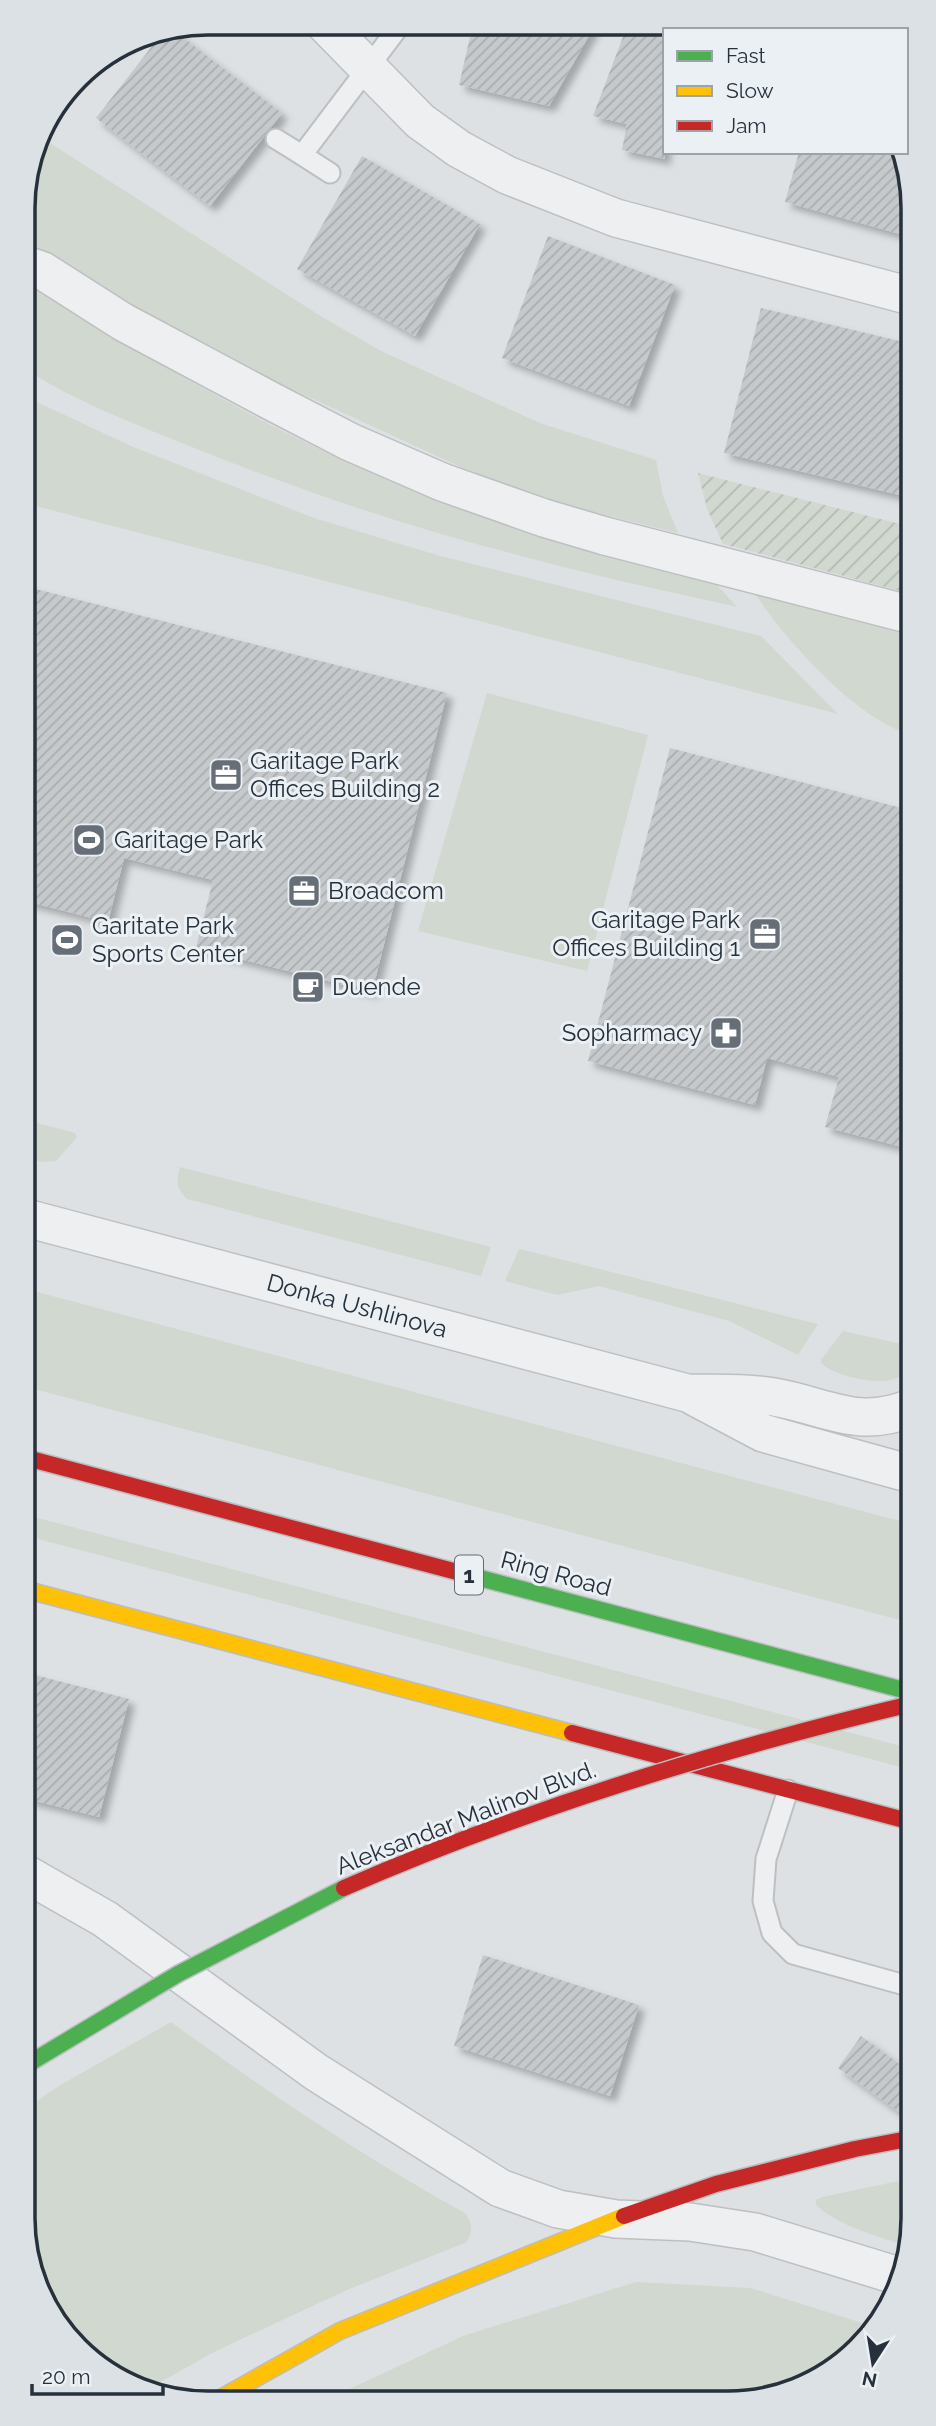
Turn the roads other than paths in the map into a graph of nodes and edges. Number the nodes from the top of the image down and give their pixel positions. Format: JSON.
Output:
{"nodes":[{"id":1,"x":336,"y":35,"type":"edge"},
{"id":2,"x":392,"y":35,"type":"edge"},
{"id":3,"x":367,"y":67,"type":"junction"},
{"id":4,"x":276,"y":139,"type":"dead end"},
{"id":5,"x":302,"y":155,"type":"junction"},
{"id":6,"x":330,"y":173,"type":"dead end"},
{"id":7,"x":35,"y":268,"type":"edge"},
{"id":8,"x":901,"y":293,"type":"edge"},
{"id":9,"x":901,"y":612,"type":"edge"},
{"id":10,"x":35,"y":1220,"type":"edge"},
{"id":11,"x":687,"y":1393,"type":"junction"},
{"id":12,"x":901,"y":1411,"type":"edge"},
{"id":13,"x":35,"y":1460,"type":"edge"},
{"id":14,"x":901,"y":1471,"type":"edge"},
{"id":15,"x":35,"y":1592,"type":"edge"},
{"id":16,"x":901,"y":1689,"type":"edge"},
{"id":17,"x":901,"y":1706,"type":"edge"},
{"id":18,"x":788,"y":1790,"type":"junction"},
{"id":19,"x":901,"y":1819,"type":"edge"},
{"id":20,"x":35,"y":1879,"type":"edge"},
{"id":21,"x":901,"y":1984,"type":"edge"},
{"id":22,"x":35,"y":2060,"type":"edge"},
{"id":23,"x":901,"y":2140,"type":"edge"},
{"id":24,"x":616,"y":2219,"type":"junction"},
{"id":25,"x":892,"y":2274,"type":"edge"},
{"id":26,"x":233,"y":2391,"type":"edge"}],
"edges":[{"from":1,"to":3,"type":"street"},
{"from":2,"to":3,"type":"lane"},
{"from":3,"to":5,"type":"lane"},
{"from":3,"to":8,"type":"street"},
{"from":4,"to":5,"type":"lane"},
{"from":5,"to":6,"type":"lane"},
{"from":7,"to":9,"type":"street"},
{"from":10,"to":11,"type":"street","name":"Donka Ushlinova"},
{"from":11,"to":12,"type":"street","name":"Donka Ushlinova"},
{"from":11,"to":14,"type":"street","name":"Donka Ushlinova"},
{"from":13,"to":16,"type":"main road","name":"Ring Road","number":"1"},
{"from":15,"to":18,"type":"main road"},
{"from":17,"to":22,"type":"main road","name":"Aleksandar Malinov Blvd.","bridge":true},
{"from":18,"to":19,"type":"main road"},
{"from":18,"to":21,"type":"lane"},
{"from":20,"to":24,"type":"street"},
{"from":23,"to":24,"type":"main road"},
{"from":24,"to":25,"type":"street"},
{"from":24,"to":26,"type":"main road"}]}
